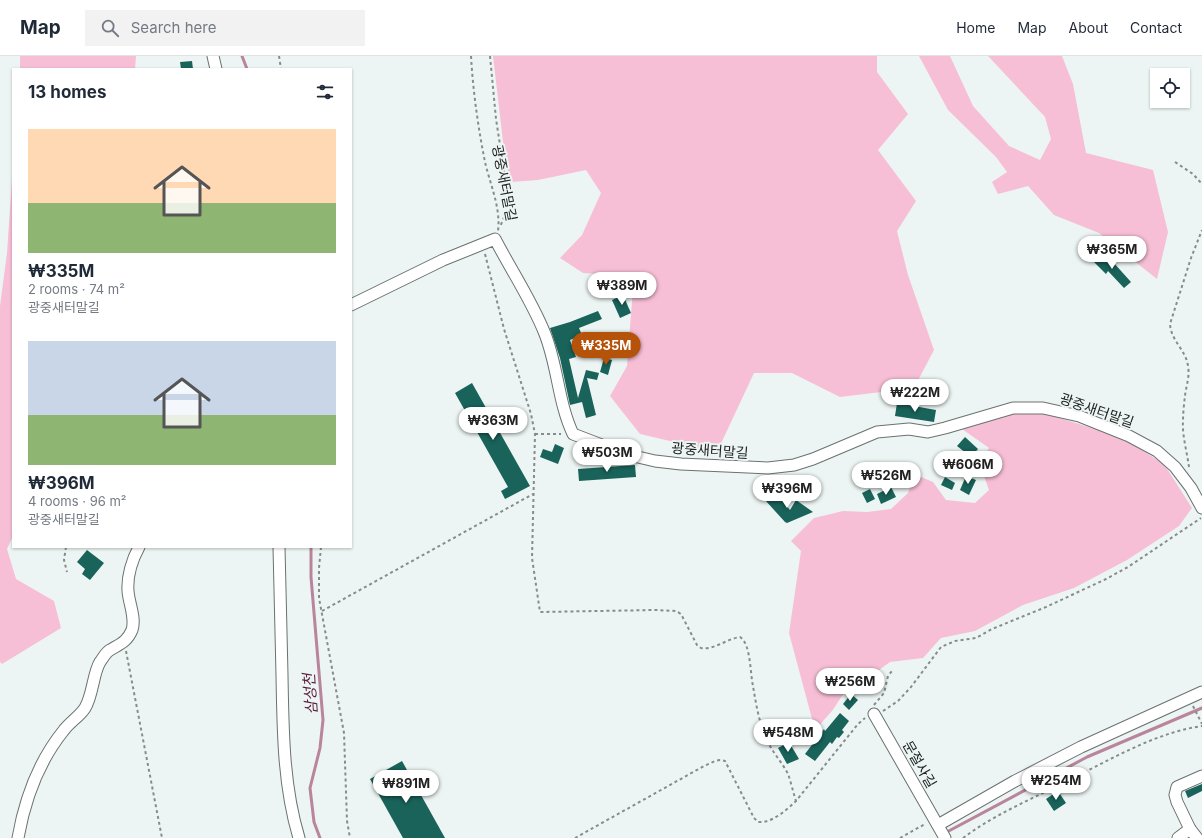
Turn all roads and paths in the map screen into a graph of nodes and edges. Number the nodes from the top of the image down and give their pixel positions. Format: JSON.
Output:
{"nodes":[{"id":1,"x":213,"y":56,"type":"edge"},
{"id":2,"x":279,"y":56,"type":"edge"},
{"id":3,"x":471,"y":56,"type":"edge"},
{"id":4,"x":490,"y":56,"type":"edge"},
{"id":5,"x":216,"y":68,"type":"edge"},
{"id":6,"x":281,"y":68,"type":"edge"},
{"id":7,"x":1175,"y":162,"type":"dead end"},
{"id":8,"x":1202,"y":184,"type":"edge"},
{"id":9,"x":1202,"y":230,"type":"edge"},
{"id":10,"x":497,"y":235,"type":"junction"},
{"id":11,"x":483,"y":243,"type":"junction"},
{"id":12,"x":352,"y":306,"type":"edge"},
{"id":13,"x":535,"y":434,"type":"junction"},
{"id":14,"x":573,"y":434,"type":"junction"},
{"id":15,"x":1191,"y":488,"type":"junction"},
{"id":16,"x":533,"y":494,"type":"junction"},
{"id":17,"x":1202,"y":508,"type":"edge"},
{"id":18,"x":1202,"y":517,"type":"edge"},
{"id":19,"x":66,"y":548,"type":"edge"},
{"id":20,"x":139,"y":548,"type":"edge"},
{"id":21,"x":279,"y":548,"type":"edge"},
{"id":22,"x":321,"y":548,"type":"edge"},
{"id":23,"x":66,"y":572,"type":"dead end"},
{"id":24,"x":322,"y":612,"type":"junction"},
{"id":25,"x":127,"y":640,"type":"junction"},
{"id":26,"x":892,"y":672,"type":"dead end"},
{"id":27,"x":1202,"y":692,"type":"edge"},
{"id":28,"x":1193,"y":705,"type":"dead end"},
{"id":29,"x":872,"y":714,"type":"junction"},
{"id":30,"x":1202,"y":725,"type":"edge"},
{"id":31,"x":1202,"y":776,"type":"edge"},
{"id":32,"x":796,"y":801,"type":"junction"},
{"id":33,"x":939,"y":827,"type":"edge"},
{"id":34,"x":1194,"y":834,"type":"edge"},
{"id":35,"x":18,"y":838,"type":"edge"},
{"id":36,"x":162,"y":838,"type":"edge"},
{"id":37,"x":299,"y":838,"type":"edge"},
{"id":38,"x":350,"y":838,"type":"edge"},
{"id":39,"x":575,"y":838,"type":"edge"},
{"id":40,"x":900,"y":838,"type":"edge"},
{"id":41,"x":963,"y":838,"type":"edge"},
{"id":42,"x":1178,"y":838,"type":"edge"}],
"edges":[{"from":1,"to":5,"type":"street"},
{"from":2,"to":6,"type":"path"},
{"from":3,"to":10,"type":"path","name":"광중새터말길"},
{"from":4,"to":10,"type":"path"},
{"from":7,"to":8,"type":"path"},
{"from":9,"to":15,"type":"path"},
{"from":10,"to":11,"type":"street"},
{"from":10,"to":14,"type":"street","name":"광중새터말길"},
{"from":11,"to":12,"type":"street"},
{"from":11,"to":13,"type":"path"},
{"from":13,"to":14,"type":"path"},
{"from":13,"to":16,"type":"path"},
{"from":14,"to":15,"type":"street","name":"광중새터말길"},
{"from":15,"to":17,"type":"street","name":"광중새터말길"},
{"from":16,"to":24,"type":"path"},
{"from":16,"to":32,"type":"path"},
{"from":18,"to":29,"type":"path"},
{"from":19,"to":23,"type":"path"},
{"from":20,"to":25,"type":"street"},
{"from":21,"to":37,"type":"street"},
{"from":22,"to":24,"type":"path"},
{"from":24,"to":38,"type":"path"},
{"from":25,"to":35,"type":"street"},
{"from":25,"to":36,"type":"path"},
{"from":26,"to":29,"type":"path"},
{"from":27,"to":33,"type":"street"},
{"from":28,"to":30,"type":"path"},
{"from":29,"to":32,"type":"path"},
{"from":29,"to":33,"type":"street","name":"문절사길"},
{"from":30,"to":41,"type":"path"},
{"from":31,"to":34,"type":"street"},
{"from":32,"to":39,"type":"path"},
{"from":33,"to":40,"type":"path"},
{"from":34,"to":42,"type":"street"}]}
